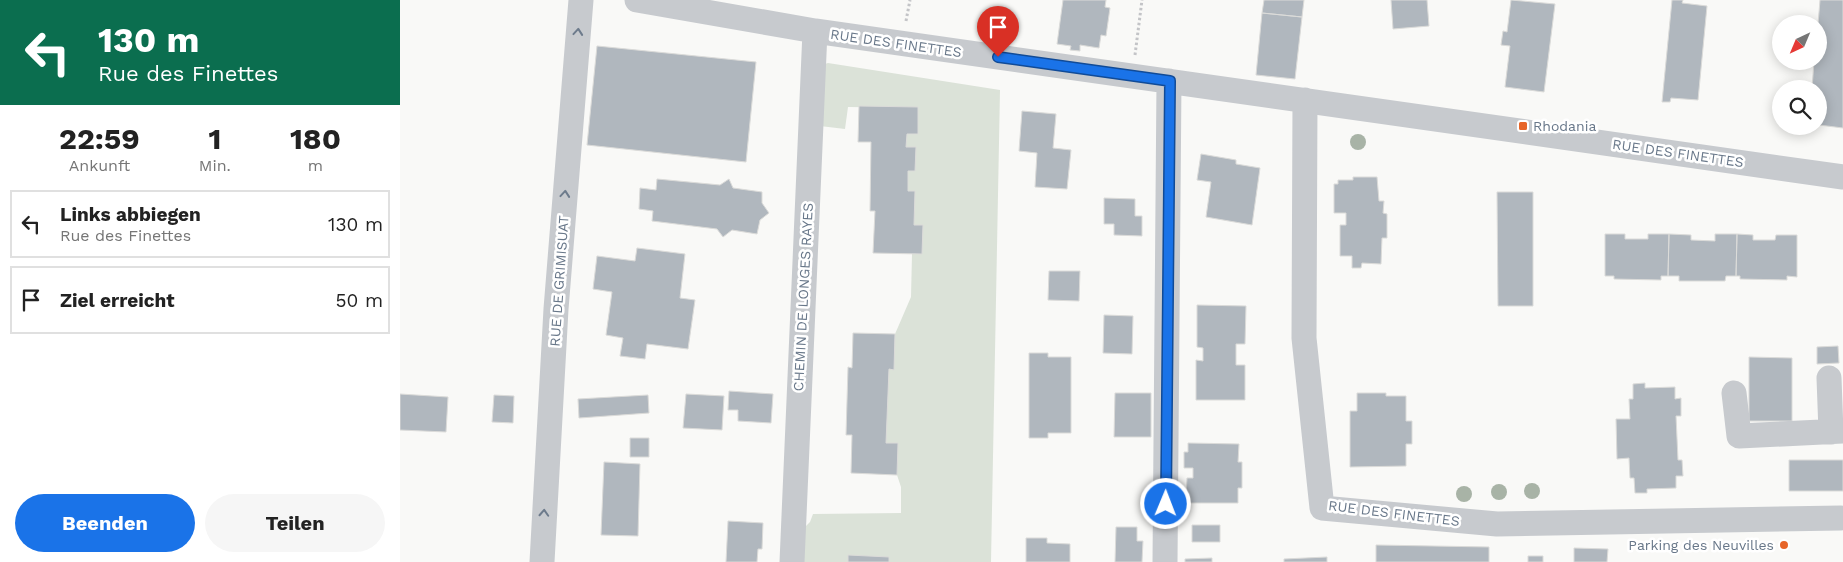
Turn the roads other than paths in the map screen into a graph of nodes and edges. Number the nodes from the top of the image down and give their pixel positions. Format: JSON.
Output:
{"nodes":[{"id":1,"x":581,"y":0,"type":"edge"},
{"id":2,"x":637,"y":0,"type":"edge"},
{"id":3,"x":815,"y":31,"type":"junction"},
{"id":4,"x":1170,"y":81,"type":"junction"},
{"id":5,"x":1305,"y":100,"type":"junction"},
{"id":6,"x":1843,"y":177,"type":"edge"},
{"id":7,"x":1829,"y":378,"type":"dead end"},
{"id":8,"x":1734,"y":393,"type":"dead end"},
{"id":9,"x":1837,"y":432,"type":"edge"},
{"id":10,"x":1841,"y":518,"type":"dead end"},
{"id":11,"x":542,"y":562,"type":"edge"},
{"id":12,"x":792,"y":562,"type":"edge"},
{"id":13,"x":1165,"y":562,"type":"edge"}],
"edges":[{"from":11,"to":1,"type":"street","name":"RUE DE GRIMISUAT","one_way":true},
{"from":2,"to":3,"type":"street","name":"RUE DES FINETTES"},
{"from":3,"to":4,"type":"street","name":"RUE DES FINETTES"},
{"from":3,"to":12,"type":"street","name":"CHEMIN DE LONGES RAYES"},
{"from":4,"to":5,"type":"street","name":"RUE DES FINETTES"},
{"from":4,"to":13,"type":"street"},
{"from":5,"to":6,"type":"street","name":"RUE DES FINETTES"},
{"from":5,"to":10,"type":"street","name":"RUE DES FINETTES"},
{"from":7,"to":9,"type":"street"},
{"from":8,"to":9,"type":"street"}]}
